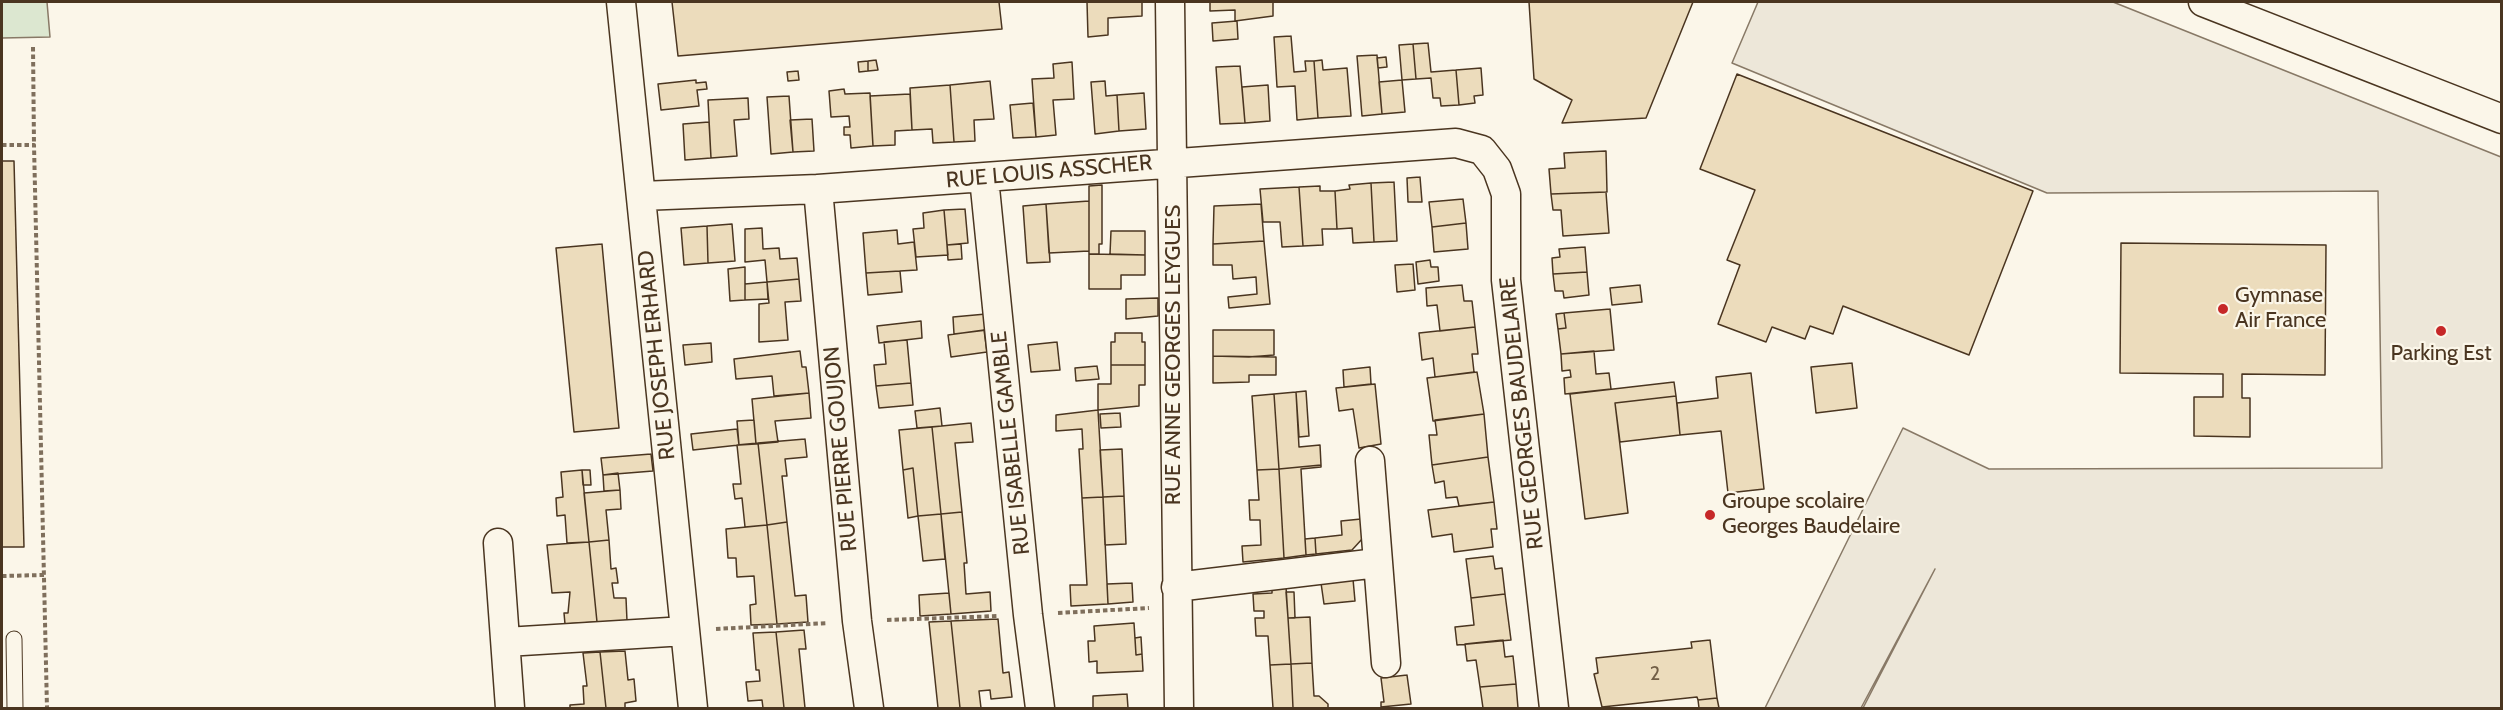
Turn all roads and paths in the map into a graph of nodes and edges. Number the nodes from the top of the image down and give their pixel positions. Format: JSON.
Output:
{"nodes":[{"id":1,"x":621,"y":2,"type":"edge"},
{"id":2,"x":1170,"y":2,"type":"edge"},
{"id":3,"x":2203,"y":2,"type":"edge"},
{"id":4,"x":33,"y":47,"type":"dead end"},
{"id":5,"x":2502,"y":119,"type":"edge"},
{"id":6,"x":1456,"y":143,"type":"joint"},
{"id":7,"x":2,"y":145,"type":"edge"},
{"id":8,"x":34,"y":145,"type":"junction"},
{"id":9,"x":1173,"y":163,"type":"junction"},
{"id":10,"x":984,"y":178,"type":"junction"},
{"id":11,"x":818,"y":189,"type":"junction"},
{"id":12,"x":641,"y":196,"type":"junction"},
{"id":13,"x":1370,"y":461,"type":"dead end"},
{"id":14,"x":498,"y":543,"type":"dead end"},
{"id":15,"x":1377,"y":563,"type":"junction"},
{"id":16,"x":44,"y":575,"type":"junction"},
{"id":17,"x":2,"y":576,"type":"edge"},
{"id":18,"x":1176,"y":597,"type":"junction"},
{"id":19,"x":1028,"y":615,"type":"junction"},
{"id":20,"x":857,"y":621,"type":"junction"},
{"id":21,"x":686,"y":631,"type":"junction"},
{"id":22,"x":14,"y":639,"type":"dead end"},
{"id":23,"x":506,"y":642,"type":"junction"},
{"id":24,"x":1386,"y":663,"type":"dead end"},
{"id":25,"x":15,"y":708,"type":"edge"},
{"id":26,"x":47,"y":708,"type":"edge"},
{"id":27,"x":510,"y":708,"type":"edge"},
{"id":28,"x":693,"y":708,"type":"edge"},
{"id":29,"x":869,"y":708,"type":"edge"},
{"id":30,"x":1040,"y":708,"type":"edge"},
{"id":31,"x":1179,"y":708,"type":"edge"},
{"id":32,"x":1554,"y":708,"type":"edge"}],
"edges":[{"from":1,"to":12,"type":"street","name":"RUE JOSEPH ERHARD"},
{"from":2,"to":9,"type":"street","name":"RUE ANNE GEORGES LEYGUES"},
{"from":3,"to":5,"type":"street"},
{"from":4,"to":8,"type":"path"},
{"from":6,"to":9,"type":"street","name":"RUE LOUIS ASSCHER"},
{"from":6,"to":32,"type":"street","name":"RUE GEORGES BAUDELAIRE"},
{"from":7,"to":8,"type":"path"},
{"from":8,"to":16,"type":"path"},
{"from":9,"to":10,"type":"street","name":"RUE LOUIS ASSCHER"},
{"from":9,"to":18,"type":"street","name":"RUE ANNE GEORGES LEYGUES"},
{"from":10,"to":11,"type":"street","name":"RUE LOUIS ASSCHER"},
{"from":10,"to":19,"type":"street","name":"RUE ISABELLE GAMBLE"},
{"from":11,"to":12,"type":"street","name":"RUE LOUIS ASSCHER"},
{"from":11,"to":20,"type":"street","name":"RUE PIERRE GOUJON"},
{"from":12,"to":21,"type":"street","name":"RUE JOSEPH ERHARD"},
{"from":13,"to":15,"type":"street"},
{"from":14,"to":23,"type":"street"},
{"from":15,"to":18,"type":"street"},
{"from":15,"to":24,"type":"street"},
{"from":16,"to":17,"type":"path"},
{"from":16,"to":26,"type":"path"},
{"from":18,"to":19,"type":"path"},
{"from":18,"to":31,"type":"street","name":"RUE ANNE GEORGES LEYGUES"},
{"from":19,"to":20,"type":"path"},
{"from":19,"to":30,"type":"street","name":"RUE ISABELLE GAMBLE"},
{"from":20,"to":21,"type":"path"},
{"from":20,"to":29,"type":"street","name":"RUE PIERRE GOUJON"},
{"from":21,"to":23,"type":"street"},
{"from":21,"to":28,"type":"street","name":"RUE JOSEPH ERHARD"},
{"from":22,"to":25,"type":"lane"},
{"from":23,"to":27,"type":"street"}]}
